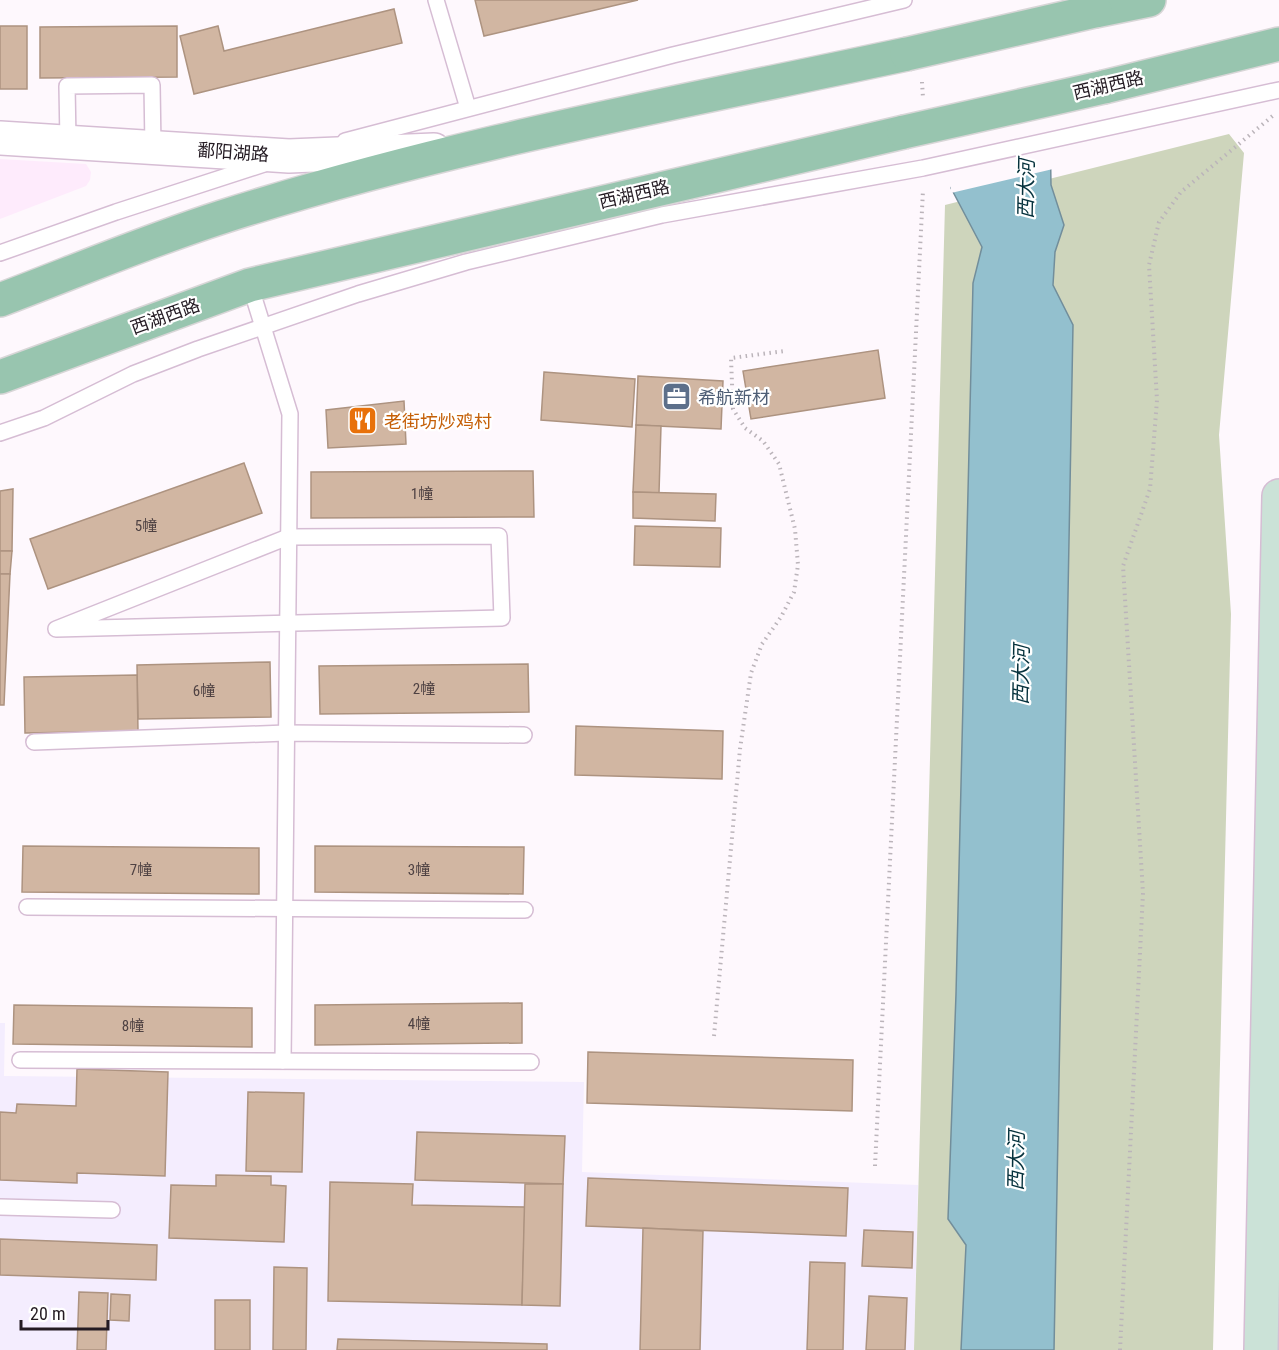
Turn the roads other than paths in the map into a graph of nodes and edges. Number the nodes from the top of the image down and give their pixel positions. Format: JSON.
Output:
{"nodes":[{"id":1,"x":436,"y":0,"type":"edge"},
{"id":2,"x":904,"y":0,"type":"edge"},
{"id":3,"x":1149,"y":0,"type":"edge"},
{"id":4,"x":1279,"y":44,"type":"edge"},
{"id":5,"x":1279,"y":90,"type":"edge"},
{"id":6,"x":468,"y":108,"type":"junction"},
{"id":7,"x":5,"y":141,"type":"edge"},
{"id":8,"x":68,"y":141,"type":"junction"},
{"id":9,"x":153,"y":147,"type":"junction"},
{"id":10,"x":466,"y":148,"type":"junction"},
{"id":11,"x":293,"y":156,"type":"junction"},
{"id":12,"x":0,"y":253,"type":"edge"},
{"id":13,"x":249,"y":285,"type":"junction"},
{"id":14,"x":0,"y":300,"type":"edge"},
{"id":15,"x":263,"y":327,"type":"junction"},
{"id":16,"x":0,"y":377,"type":"edge"},
{"id":17,"x":0,"y":433,"type":"edge"},
{"id":18,"x":1279,"y":496,"type":"edge"},
{"id":19,"x":288,"y":537,"type":"junction"},
{"id":20,"x":288,"y":624,"type":"junction"},
{"id":21,"x":286,"y":733,"type":"junction"},
{"id":22,"x":524,"y":735,"type":"dead end"},
{"id":23,"x":34,"y":742,"type":"dead end"},
{"id":24,"x":27,"y":907,"type":"dead end"},
{"id":25,"x":285,"y":908,"type":"junction"},
{"id":26,"x":525,"y":910,"type":"dead end"},
{"id":27,"x":1274,"y":986,"type":"edge"},
{"id":28,"x":21,"y":1060,"type":"dead end"},
{"id":29,"x":283,"y":1061,"type":"junction"},
{"id":30,"x":531,"y":1062,"type":"dead end"},
{"id":31,"x":0,"y":1207,"type":"edge"},
{"id":32,"x":112,"y":1210,"type":"dead end"},
{"id":33,"x":1267,"y":1339,"type":"edge"}],
"edges":[{"from":1,"to":6,"type":"lane"},
{"from":2,"to":6,"type":"lane"},
{"from":3,"to":10,"type":"main road","bridge":true},
{"from":4,"to":13,"type":"main road","name":"西湖西路","bridge":true},
{"from":5,"to":15,"type":"lane"},
{"from":6,"to":11,"type":"lane"},
{"from":7,"to":8,"type":"street","name":"鄱阳湖路"},
{"from":8,"to":9,"type":"street","name":"鄱阳湖路"},
{"from":8,"to":9,"type":"lane"},
{"from":9,"to":11,"type":"street","name":"鄱阳湖路"},
{"from":10,"to":11,"type":"street","name":"鄱阳湖路"},
{"from":10,"to":14,"type":"main road"},
{"from":11,"to":12,"type":"lane"},
{"from":13,"to":15,"type":"lane"},
{"from":13,"to":16,"type":"main road","name":"西湖西路"},
{"from":15,"to":17,"type":"lane"},
{"from":15,"to":19,"type":"lane"},
{"from":18,"to":27,"type":"main road"},
{"from":19,"to":20,"type":"lane"},
{"from":19,"to":20,"type":"lane"},
{"from":19,"to":20,"type":"lane"},
{"from":20,"to":21,"type":"lane"},
{"from":21,"to":22,"type":"lane"},
{"from":21,"to":23,"type":"lane"},
{"from":21,"to":25,"type":"lane"},
{"from":24,"to":25,"type":"lane"},
{"from":25,"to":26,"type":"lane"},
{"from":25,"to":29,"type":"lane"},
{"from":27,"to":33,"type":"main road"},
{"from":28,"to":29,"type":"lane"},
{"from":29,"to":30,"type":"lane"},
{"from":31,"to":32,"type":"lane"}]}
